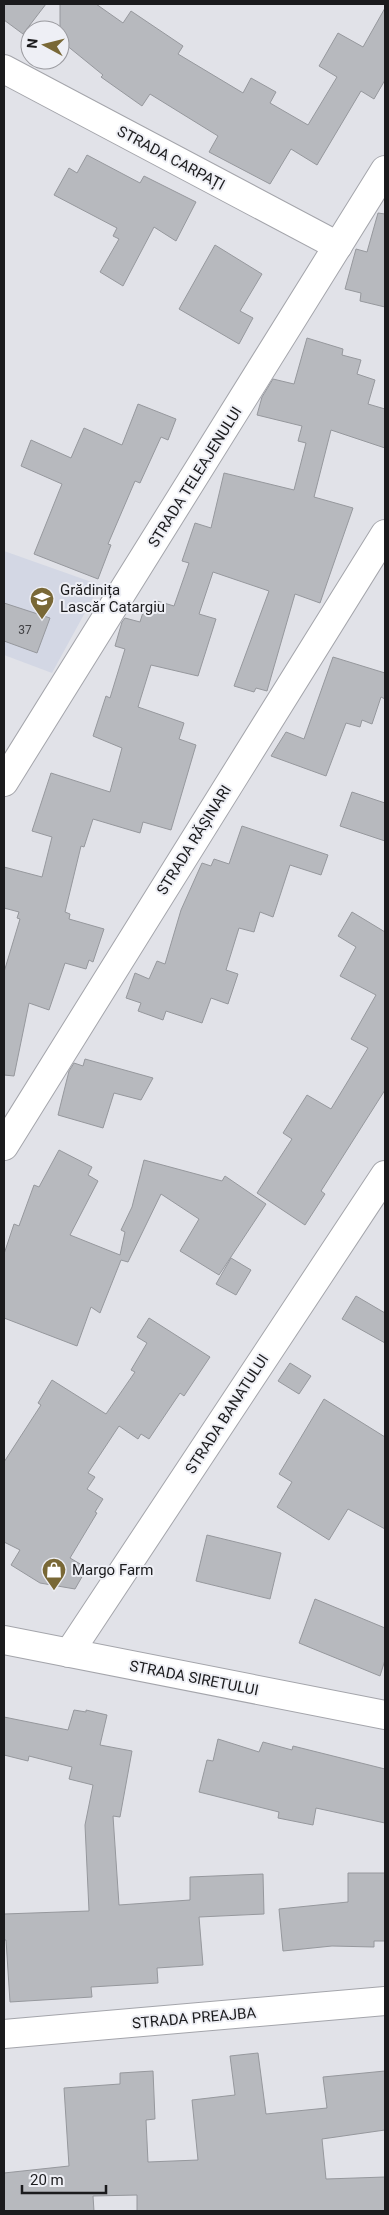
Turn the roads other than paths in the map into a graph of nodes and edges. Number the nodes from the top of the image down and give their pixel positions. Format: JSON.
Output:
{"nodes":[{"id":1,"x":5,"y":73,"type":"edge"},
{"id":2,"x":385,"y":170,"type":"edge"},
{"id":3,"x":338,"y":246,"type":"junction"},
{"id":4,"x":385,"y":534,"type":"edge"},
{"id":5,"x":4,"y":782,"type":"edge"},
{"id":6,"x":4,"y":1146,"type":"edge"},
{"id":7,"x":385,"y":1175,"type":"edge"},
{"id":8,"x":4,"y":1640,"type":"edge"},
{"id":9,"x":70,"y":1653,"type":"junction"},
{"id":10,"x":384,"y":1714,"type":"edge"},
{"id":11,"x":385,"y":2001,"type":"edge"},
{"id":12,"x":4,"y":2034,"type":"edge"}],
"edges":[{"from":1,"to":3,"type":"street","name":"STRADA CARPAȚI"},
{"from":2,"to":3,"type":"street","name":"STRADA TELEAJENULUI"},
{"from":3,"to":5,"type":"street","name":"STRADA TELEAJENULUI"},
{"from":4,"to":6,"type":"street","name":"STRADA RĂȘINARI"},
{"from":7,"to":9,"type":"street","name":"STRADA BANATULUI"},
{"from":8,"to":9,"type":"street","name":"STRADA SIRETULUI"},
{"from":9,"to":10,"type":"street","name":"STRADA SIRETULUI"},
{"from":11,"to":12,"type":"street","name":"STRADA PREAJBA"}]}
